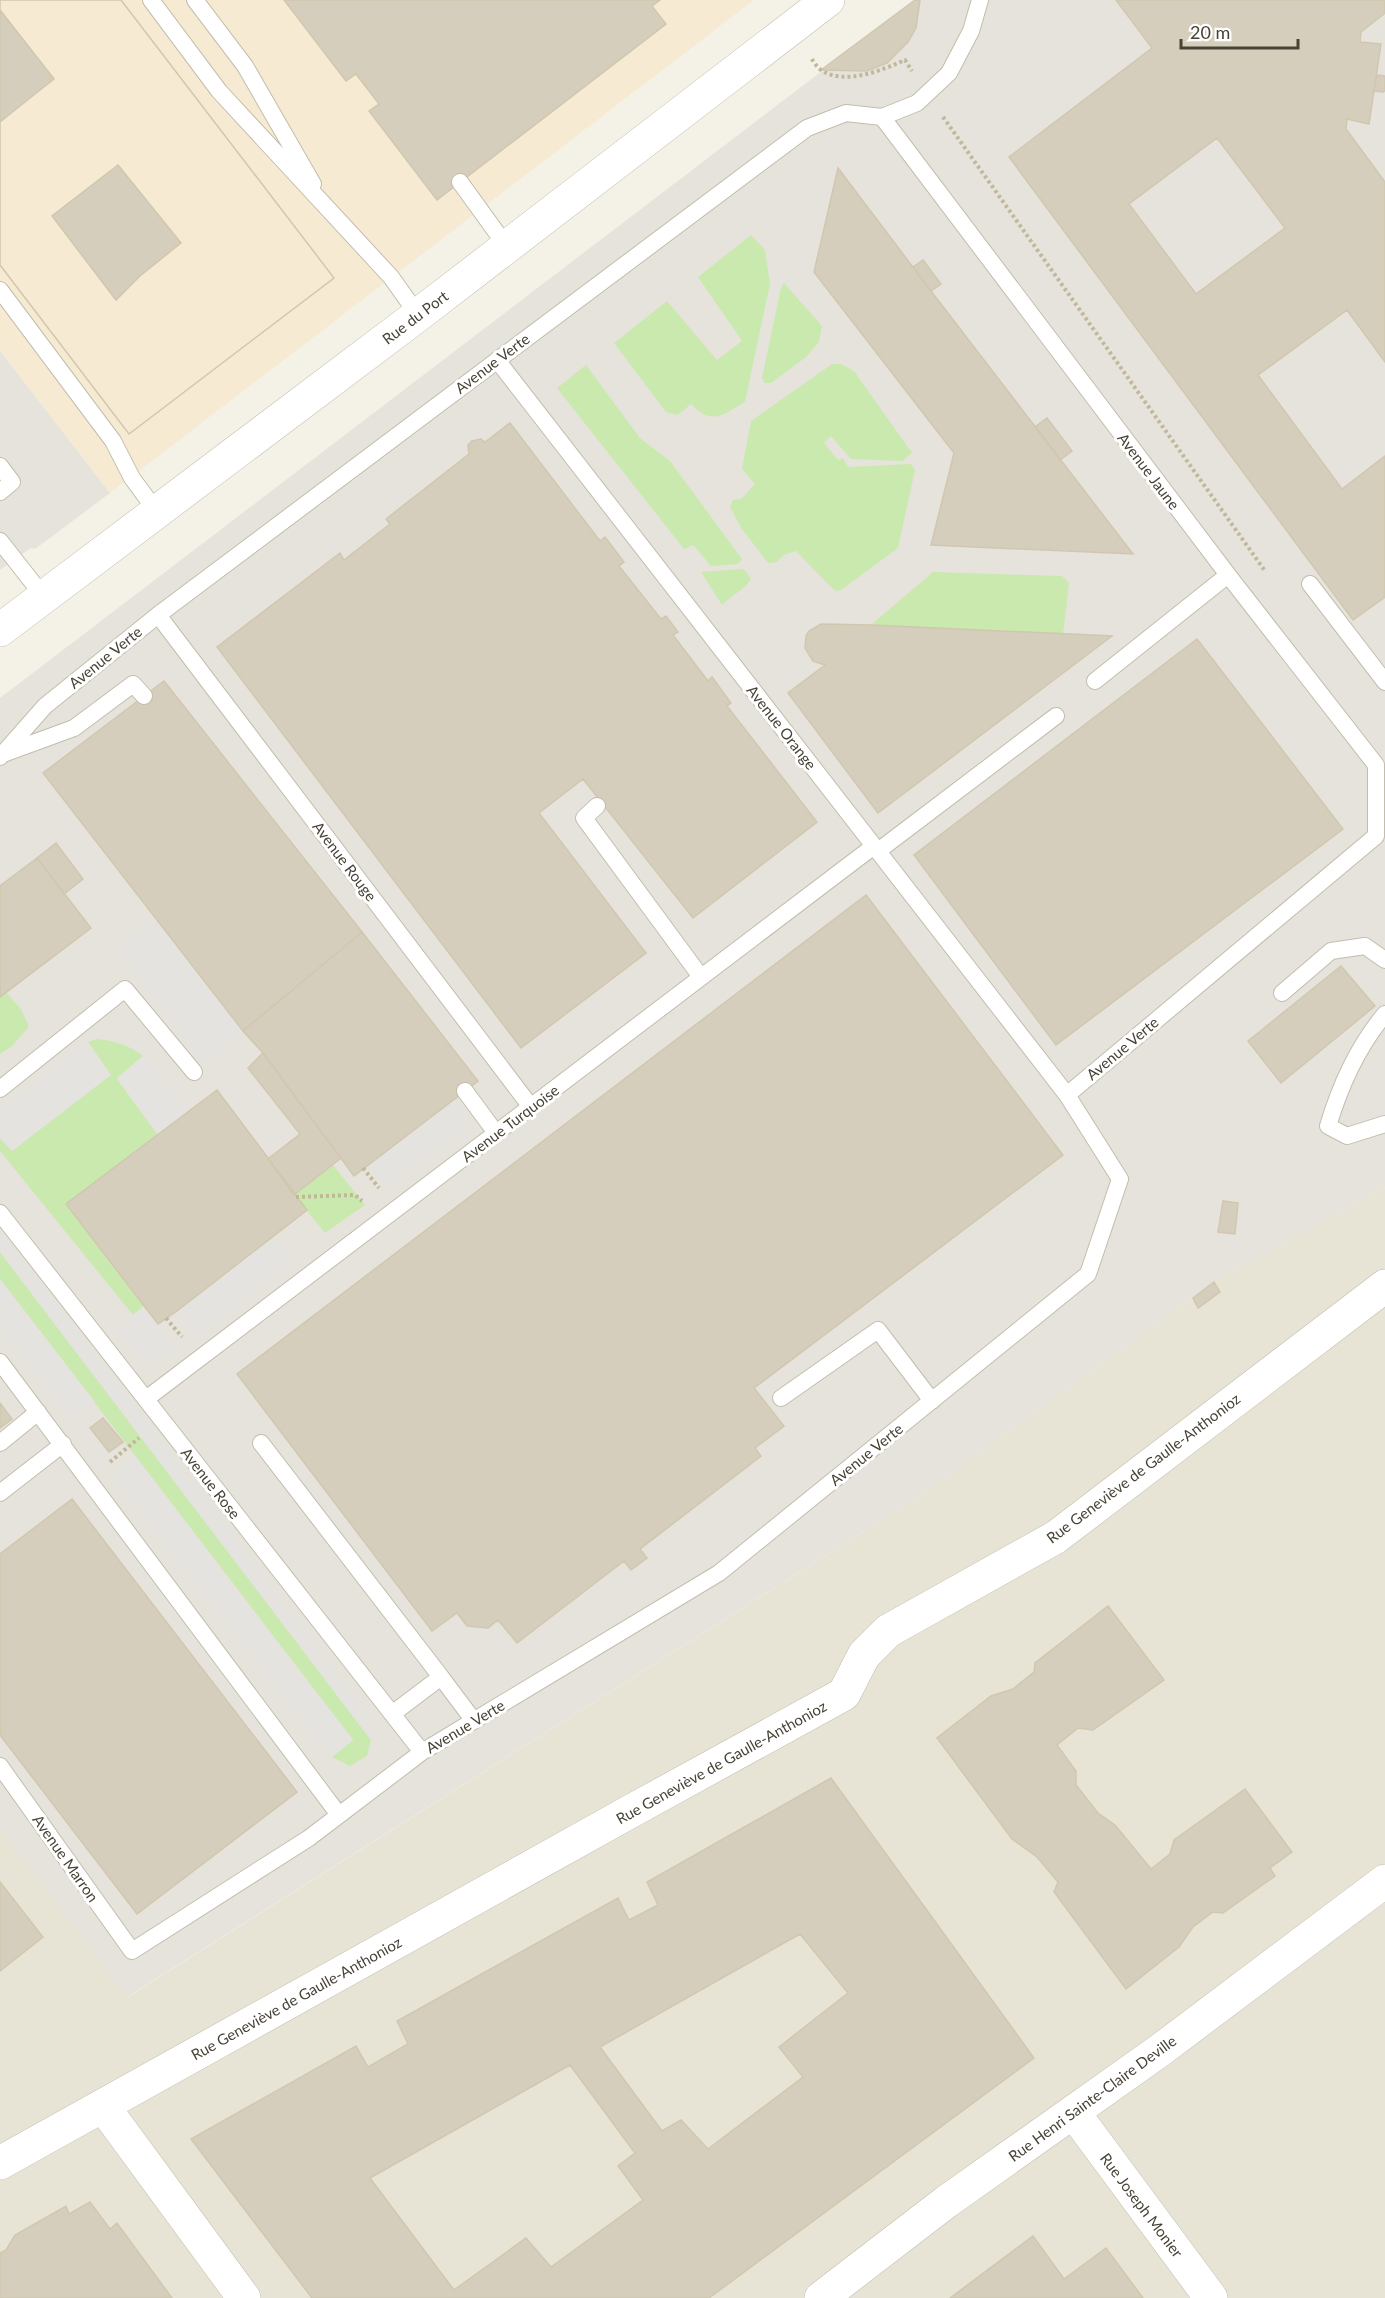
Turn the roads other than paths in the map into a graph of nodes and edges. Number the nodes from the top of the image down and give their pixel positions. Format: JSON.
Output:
{"nodes":[{"id":1,"x":151,"y":0,"type":"edge"},
{"id":2,"x":195,"y":0,"type":"edge"},
{"id":3,"x":828,"y":0,"type":"edge"},
{"id":4,"x":980,"y":0,"type":"edge"},
{"id":5,"x":882,"y":117,"type":"junction"},
{"id":6,"x":460,"y":182,"type":"dead end"},
{"id":7,"x":330,"y":213,"type":"junction"},
{"id":8,"x":507,"y":247,"type":"junction"},
{"id":9,"x":0,"y":290,"type":"edge"},
{"id":10,"x":418,"y":315,"type":"junction"},
{"id":11,"x":497,"y":360,"type":"junction"},
{"id":12,"x":0,"y":466,"type":"edge"},
{"id":13,"x":0,"y":492,"type":"edge"},
{"id":14,"x":157,"y":512,"type":"junction"},
{"id":15,"x":0,"y":541,"type":"edge"},
{"id":16,"x":1228,"y":575,"type":"junction"},
{"id":17,"x":1310,"y":584,"type":"dead end"},
{"id":18,"x":44,"y":597,"type":"junction"},
{"id":19,"x":158,"y":615,"type":"junction"},
{"id":20,"x":0,"y":630,"type":"edge"},
{"id":21,"x":1095,"y":681,"type":"dead end"},
{"id":22,"x":1385,"y":682,"type":"edge"},
{"id":23,"x":144,"y":696,"type":"dead end"},
{"id":24,"x":1056,"y":716,"type":"dead end"},
{"id":25,"x":1,"y":756,"type":"edge"},
{"id":26,"x":597,"y":806,"type":"dead end"},
{"id":27,"x":1376,"y":836,"type":"joint"},
{"id":28,"x":876,"y":848,"type":"junction"},
{"id":29,"x":1385,"y":960,"type":"edge"},
{"id":30,"x":701,"y":977,"type":"junction"},
{"id":31,"x":1282,"y":993,"type":"dead end"},
{"id":32,"x":1385,"y":1014,"type":"edge"},
{"id":33,"x":194,"y":1072,"type":"dead end"},
{"id":34,"x":0,"y":1089,"type":"edge"},
{"id":35,"x":465,"y":1091,"type":"dead end"},
{"id":36,"x":1067,"y":1095,"type":"junction"},
{"id":37,"x":531,"y":1107,"type":"junction"},
{"id":38,"x":1385,"y":1124,"type":"edge"},
{"id":39,"x":496,"y":1133,"type":"junction"},
{"id":40,"x":0,"y":1213,"type":"edge"},
{"id":41,"x":1385,"y":1286,"type":"edge"},
{"id":42,"x":0,"y":1362,"type":"edge"},
{"id":43,"x":781,"y":1398,"type":"dead end"},
{"id":44,"x":146,"y":1399,"type":"junction"},
{"id":45,"x":932,"y":1401,"type":"junction"},
{"id":46,"x":38,"y":1412,"type":"junction"},
{"id":47,"x":0,"y":1443,"type":"edge"},
{"id":48,"x":261,"y":1443,"type":"dead end"},
{"id":49,"x":63,"y":1444,"type":"junction"},
{"id":50,"x":0,"y":1492,"type":"edge"},
{"id":51,"x":441,"y":1677,"type":"junction"},
{"id":52,"x":392,"y":1714,"type":"junction"},
{"id":53,"x":474,"y":1721,"type":"junction"},
{"id":54,"x":422,"y":1752,"type":"junction"},
{"id":55,"x":0,"y":1766,"type":"edge"},
{"id":56,"x":339,"y":1815,"type":"junction"},
{"id":57,"x":1377,"y":1895,"type":"edge"},
{"id":58,"x":132,"y":1951,"type":"joint"},
{"id":59,"x":103,"y":2106,"type":"junction"},
{"id":60,"x":1074,"y":2113,"type":"junction"},
{"id":61,"x":0,"y":2163,"type":"edge"},
{"id":62,"x":244,"y":2298,"type":"edge"},
{"id":63,"x":821,"y":2298,"type":"edge"},
{"id":64,"x":1211,"y":2298,"type":"edge"}],
"edges":[{"from":1,"to":7,"type":"lane"},
{"from":2,"to":7,"type":"lane"},
{"from":3,"to":8,"type":"street","name":"Rue du Port"},
{"from":4,"to":5,"type":"lane","name":"Avenue Verte"},
{"from":5,"to":11,"type":"lane","name":"Avenue Verte"},
{"from":5,"to":16,"type":"lane","name":"Avenue Jaune"},
{"from":6,"to":8,"type":"lane"},
{"from":7,"to":10,"type":"lane"},
{"from":8,"to":10,"type":"street","name":"Rue du Port"},
{"from":9,"to":14,"type":"lane"},
{"from":10,"to":14,"type":"street","name":"Rue du Port"},
{"from":11,"to":19,"type":"lane","name":"Avenue Verte"},
{"from":11,"to":28,"type":"lane","name":"Avenue Orange"},
{"from":12,"to":13,"type":"lane"},
{"from":14,"to":18,"type":"street","name":"Rue du Port"},
{"from":15,"to":18,"type":"lane"},
{"from":16,"to":21,"type":"lane"},
{"from":16,"to":27,"type":"lane","name":"Avenue Jaune"},
{"from":17,"to":22,"type":"lane"},
{"from":18,"to":20,"type":"street","name":"Rue du Port"},
{"from":19,"to":25,"type":"lane","name":"Avenue Verte"},
{"from":19,"to":37,"type":"lane","name":"Avenue Rouge"},
{"from":23,"to":25,"type":"lane"},
{"from":24,"to":28,"type":"lane","name":"Avenue Turquoise"},
{"from":26,"to":30,"type":"lane"},
{"from":27,"to":36,"type":"lane","name":"Avenue Verte"},
{"from":28,"to":30,"type":"lane","name":"Avenue Turquoise"},
{"from":28,"to":36,"type":"lane","name":"Avenue Orange"},
{"from":29,"to":31,"type":"lane"},
{"from":30,"to":37,"type":"lane","name":"Avenue Turquoise"},
{"from":32,"to":38,"type":"lane"},
{"from":33,"to":34,"type":"lane"},
{"from":35,"to":39,"type":"lane"},
{"from":36,"to":45,"type":"lane","name":"Avenue Verte"},
{"from":37,"to":39,"type":"lane","name":"Avenue Turquoise"},
{"from":39,"to":44,"type":"lane","name":"Avenue Turquoise"},
{"from":40,"to":44,"type":"lane","name":"Avenue Rose"},
{"from":41,"to":59,"type":"street","name":"Rue Geneviève de Gaulle-Anthonioz"},
{"from":42,"to":46,"type":"lane"},
{"from":43,"to":45,"type":"lane"},
{"from":44,"to":52,"type":"lane","name":"Avenue Rose"},
{"from":45,"to":53,"type":"lane","name":"Avenue Verte"},
{"from":46,"to":47,"type":"lane"},
{"from":46,"to":49,"type":"lane"},
{"from":48,"to":51,"type":"lane"},
{"from":49,"to":50,"type":"lane"},
{"from":49,"to":56,"type":"lane"},
{"from":51,"to":52,"type":"lane"},
{"from":51,"to":53,"type":"lane"},
{"from":52,"to":54,"type":"lane","name":"Avenue Rose"},
{"from":53,"to":54,"type":"lane","name":"Avenue Verte"},
{"from":54,"to":56,"type":"lane","name":"Avenue Verte"},
{"from":55,"to":58,"type":"lane","name":"Avenue Marron"},
{"from":56,"to":58,"type":"lane","name":"Avenue Verte"},
{"from":57,"to":60,"type":"street","name":"Rue Henri Sainte-Claire Deville"},
{"from":59,"to":61,"type":"street","name":"Rue Geneviève de Gaulle-Anthonioz"},
{"from":59,"to":62,"type":"street"},
{"from":60,"to":63,"type":"street","name":"Rue Henri Sainte-Claire Deville"},
{"from":60,"to":64,"type":"street","name":"Rue Joseph Monier"}]}
